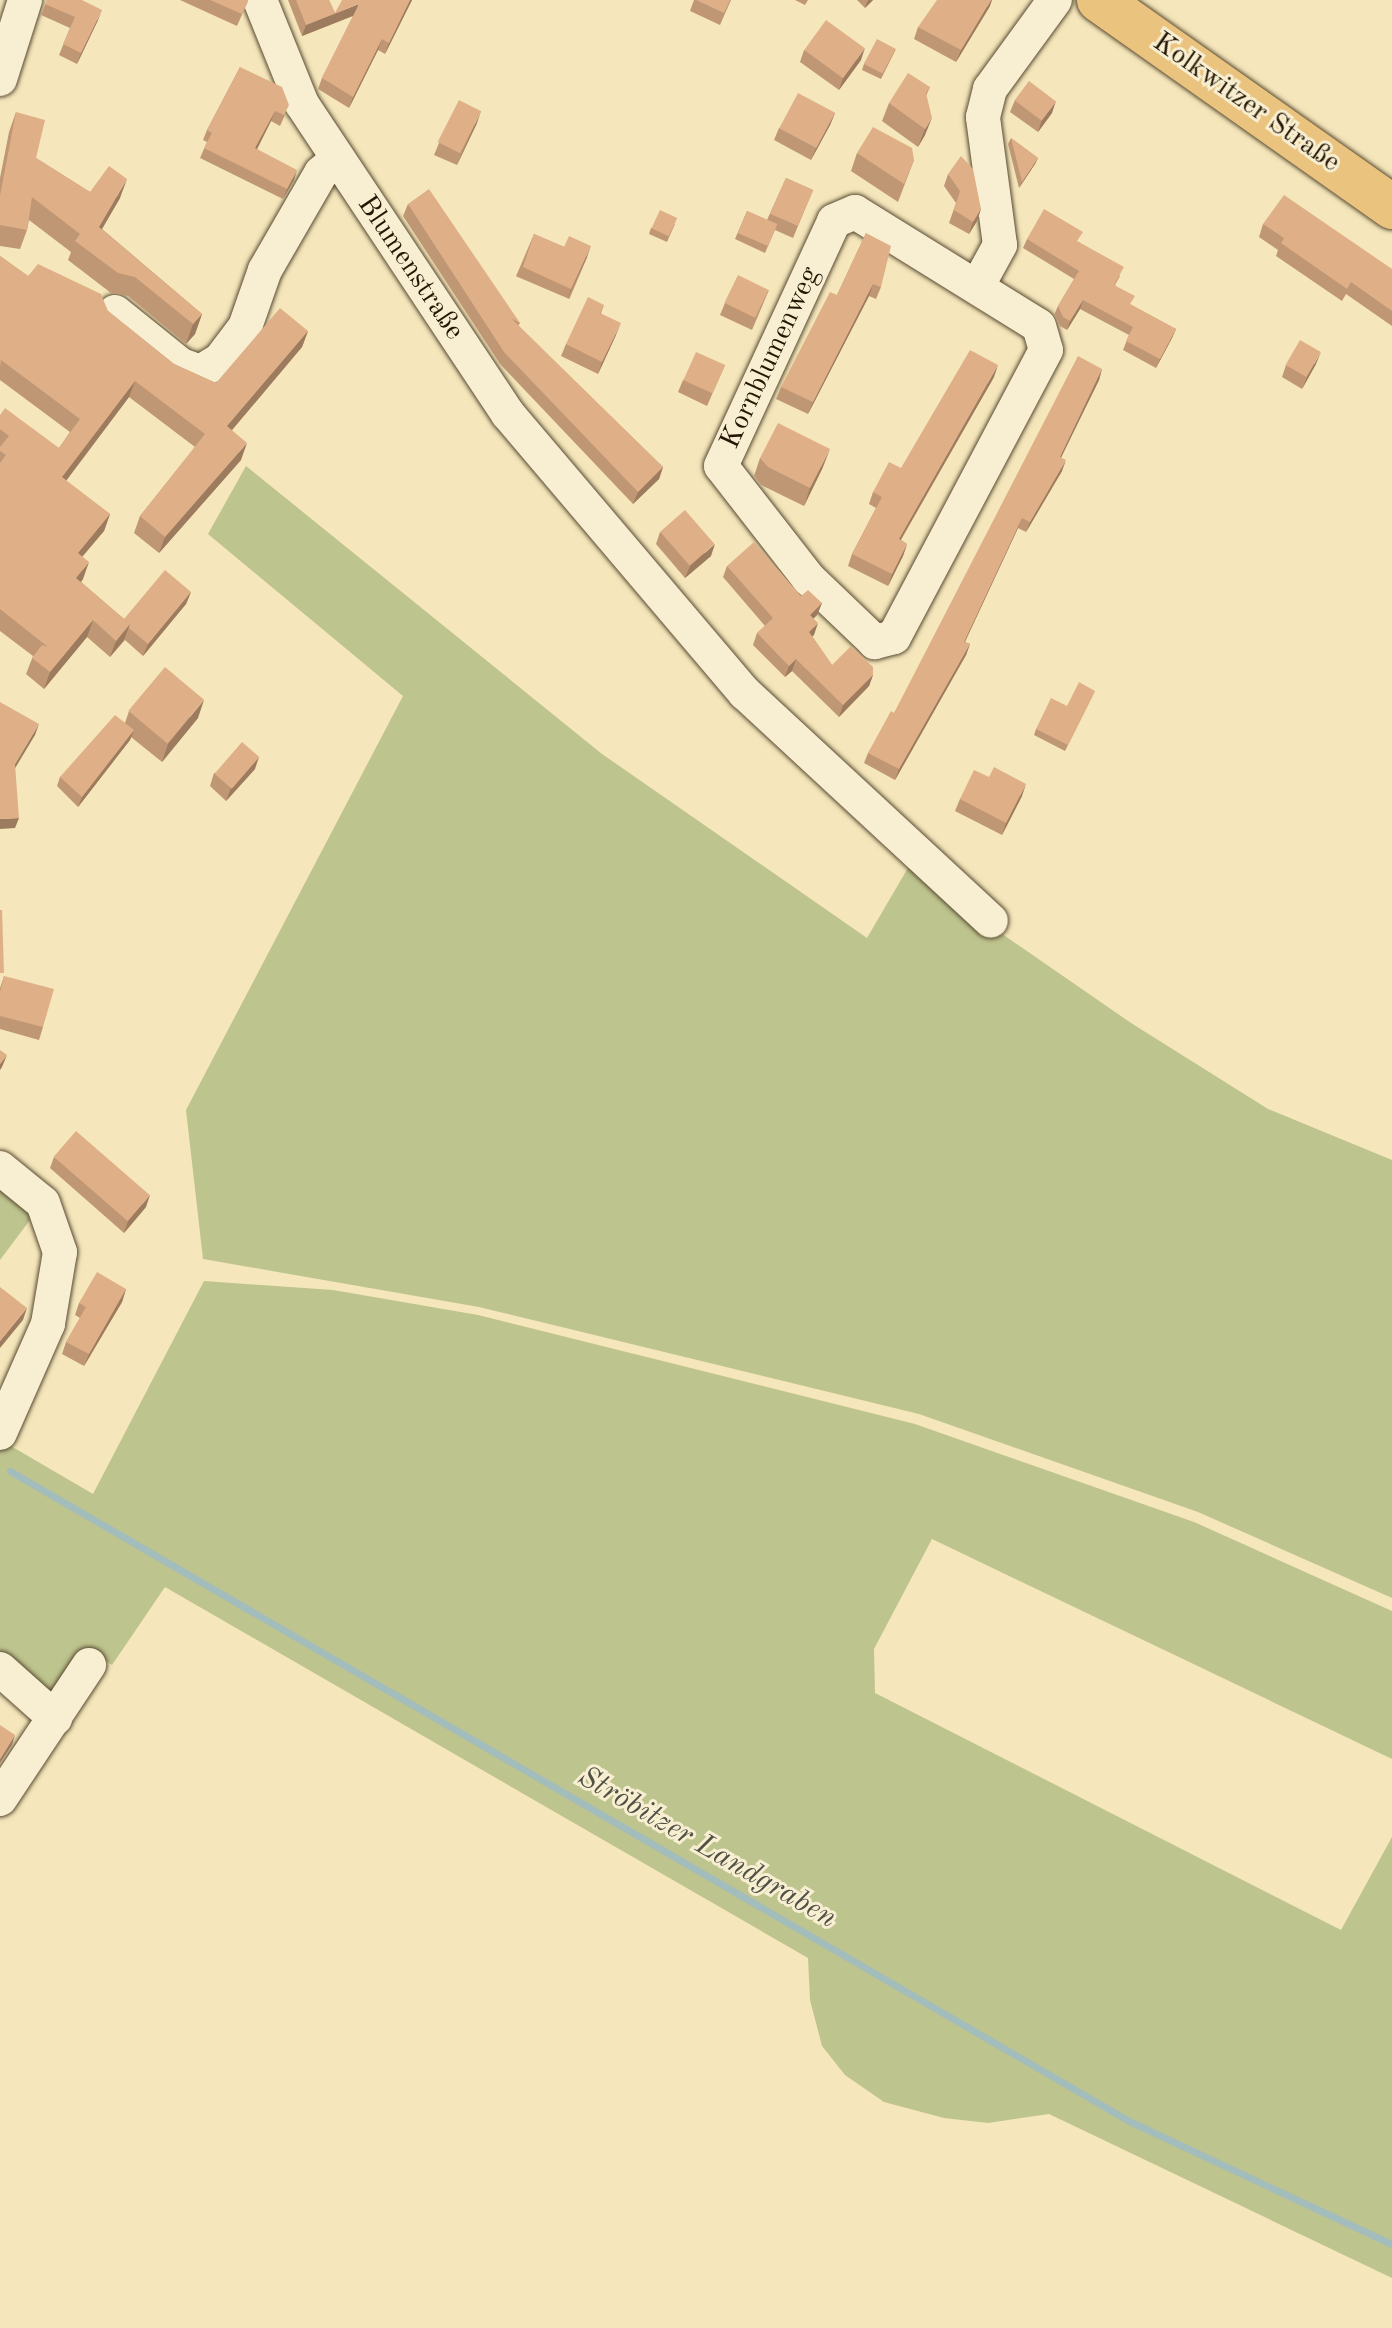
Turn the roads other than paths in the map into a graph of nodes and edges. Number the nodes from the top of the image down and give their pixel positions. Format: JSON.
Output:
{"nodes":[{"id":1,"x":25,"y":0,"type":"edge"},
{"id":2,"x":260,"y":0,"type":"edge"},
{"id":3,"x":1055,"y":0,"type":"edge"},
{"id":4,"x":1099,"y":0,"type":"edge"},
{"id":5,"x":0,"y":79,"type":"edge"},
{"id":6,"x":337,"y":159,"type":"junction"},
{"id":7,"x":1392,"y":207,"type":"edge"},
{"id":8,"x":977,"y":287,"type":"junction"},
{"id":9,"x":115,"y":312,"type":"edge"},
{"id":10,"x":991,"y":921,"type":"dead end"},
{"id":11,"x":0,"y":1168,"type":"edge"},
{"id":12,"x":0,"y":1433,"type":"edge"},
{"id":13,"x":89,"y":1665,"type":"dead end"},
{"id":14,"x":0,"y":1669,"type":"edge"},
{"id":15,"x":55,"y":1718,"type":"junction"},
{"id":16,"x":0,"y":1799,"type":"edge"}],
"edges":[{"from":1,"to":5,"type":"street"},
{"from":2,"to":6,"type":"street","name":"Blumenstraße"},
{"from":3,"to":8,"type":"street"},
{"from":4,"to":7,"type":"main road","name":"Kolkwitzer Straße"},
{"from":6,"to":9,"type":"street"},
{"from":6,"to":10,"type":"street","name":"Blumenstraße"},
{"from":8,"to":8,"type":"street","name":"Kornblumenweg"},
{"from":11,"to":12,"type":"street"},
{"from":13,"to":15,"type":"street"},
{"from":14,"to":15,"type":"street"},
{"from":15,"to":16,"type":"street"}]}
